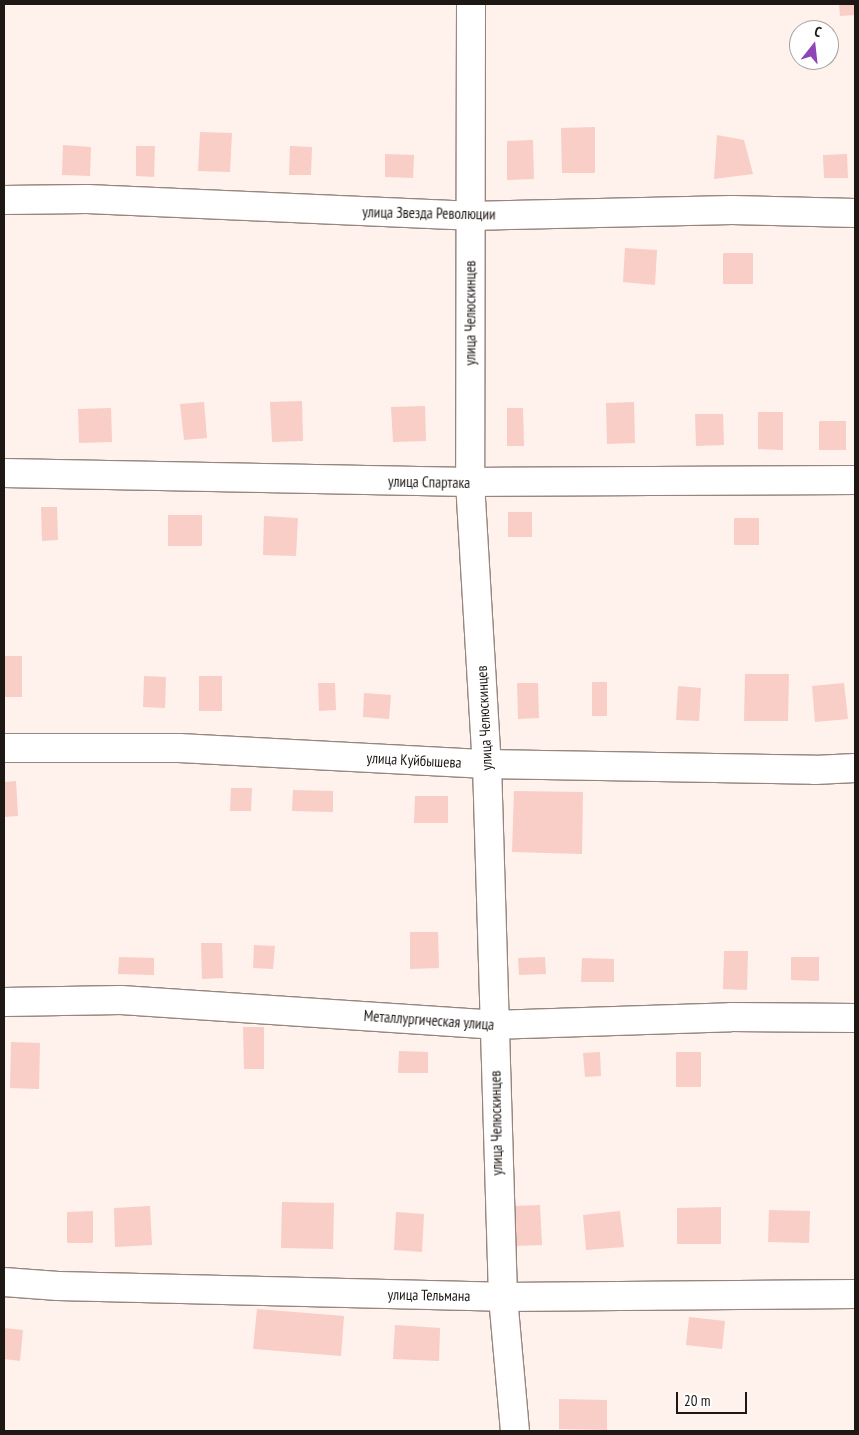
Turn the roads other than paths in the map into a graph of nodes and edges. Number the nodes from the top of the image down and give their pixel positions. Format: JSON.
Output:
{"nodes":[{"id":1,"x":471,"y":4,"type":"edge"},
{"id":2,"x":4,"y":200,"type":"edge"},
{"id":3,"x":855,"y":213,"type":"edge"},
{"id":4,"x":470,"y":216,"type":"junction"},
{"id":5,"x":4,"y":473,"type":"edge"},
{"id":6,"x":855,"y":480,"type":"edge"},
{"id":7,"x":470,"y":482,"type":"junction"},
{"id":8,"x":4,"y":748,"type":"edge"},
{"id":9,"x":487,"y":764,"type":"junction"},
{"id":10,"x":855,"y":768,"type":"edge"},
{"id":11,"x":4,"y":1002,"type":"edge"},
{"id":12,"x":855,"y":1018,"type":"edge"},
{"id":13,"x":494,"y":1025,"type":"junction"},
{"id":14,"x":4,"y":1282,"type":"edge"},
{"id":15,"x":855,"y":1294,"type":"edge"},
{"id":16,"x":503,"y":1297,"type":"junction"},
{"id":17,"x":515,"y":1431,"type":"edge"}],
"edges":[{"from":1,"to":4,"type":"street","name":"улица Челюскинцев"},
{"from":2,"to":4,"type":"street","name":"улица Звезда Революции"},
{"from":3,"to":4,"type":"street","name":"улица Звезда Революции"},
{"from":4,"to":7,"type":"street","name":"улица Челюскинцев"},
{"from":5,"to":7,"type":"street","name":"улица Спартака"},
{"from":6,"to":7,"type":"street","name":"улица Спартака"},
{"from":7,"to":9,"type":"street","name":"улица Челюскинцев"},
{"from":8,"to":9,"type":"street","name":"улица Куйбышева"},
{"from":9,"to":10,"type":"street","name":"улица Куйбышева"},
{"from":9,"to":13,"type":"street","name":"улица Челюскинцев"},
{"from":11,"to":13,"type":"street","name":"Металлургическая улица"},
{"from":12,"to":13,"type":"street","name":"Металлургическая улица"},
{"from":13,"to":16,"type":"street","name":"улица Челюскинцев"},
{"from":14,"to":16,"type":"street","name":"улица Тельмана"},
{"from":15,"to":16,"type":"street","name":"улица Тельмана"},
{"from":16,"to":17,"type":"street","name":"улица Челюскинцев"}]}
